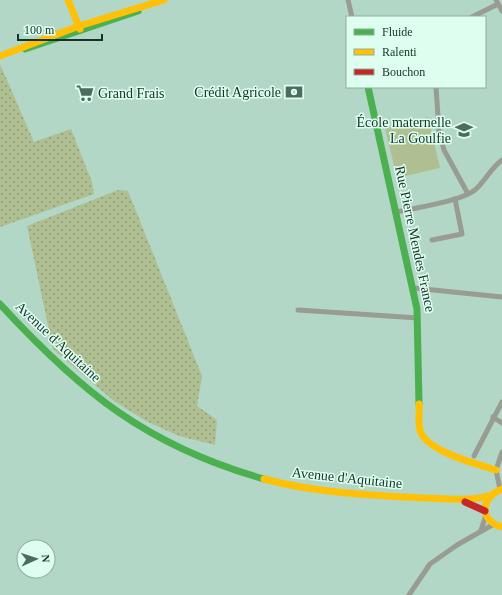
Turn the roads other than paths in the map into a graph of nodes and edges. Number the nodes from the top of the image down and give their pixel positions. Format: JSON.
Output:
{"nodes":[{"id":1,"x":68,"y":0,"type":"edge"},
{"id":2,"x":164,"y":0,"type":"edge"},
{"id":3,"x":348,"y":0,"type":"edge"},
{"id":4,"x":497,"y":2,"type":"edge"},
{"id":5,"x":147,"y":5,"type":"junction"},
{"id":6,"x":502,"y":11,"type":"edge"},
{"id":7,"x":352,"y":16,"type":"edge"},
{"id":8,"x":474,"y":16,"type":"edge"},
{"id":9,"x":80,"y":28,"type":"junction"},
{"id":10,"x":46,"y":44,"type":"junction"},
{"id":11,"x":9,"y":53,"type":"junction"},
{"id":12,"x":0,"y":56,"type":"edge"},
{"id":13,"x":368,"y":88,"type":"edge"},
{"id":14,"x":436,"y":88,"type":"edge"},
{"id":15,"x":502,"y":160,"type":"edge"},
{"id":16,"x":468,"y":194,"type":"junction"},
{"id":17,"x":455,"y":199,"type":"junction"},
{"id":18,"x":397,"y":212,"type":"junction"},
{"id":19,"x":432,"y":240,"type":"dead end"},
{"id":20,"x":414,"y":288,"type":"junction"},
{"id":21,"x":502,"y":297,"type":"edge"},
{"id":22,"x":0,"y":304,"type":"edge"},
{"id":23,"x":298,"y":310,"type":"dead end"},
{"id":24,"x":418,"y":318,"type":"junction"},
{"id":25,"x":502,"y":402,"type":"edge"},
{"id":26,"x":493,"y":417,"type":"junction"},
{"id":27,"x":502,"y":423,"type":"edge"},
{"id":28,"x":502,"y":452,"type":"edge"},
{"id":29,"x":474,"y":456,"type":"dead end"},
{"id":30,"x":496,"y":470,"type":"junction"},
{"id":31,"x":501,"y":489,"type":"edge"},
{"id":32,"x":488,"y":496,"type":"junction"},
{"id":33,"x":461,"y":500,"type":"junction"},
{"id":34,"x":486,"y":513,"type":"junction"},
{"id":35,"x":494,"y":524,"type":"junction"},
{"id":36,"x":502,"y":527,"type":"edge"},
{"id":37,"x":481,"y":530,"type":"junction"},
{"id":38,"x":410,"y":595,"type":"edge"}],
"edges":[{"from":1,"to":9,"type":"street"},
{"from":2,"to":5,"type":"street"},
{"from":3,"to":7,"type":"street"},
{"from":4,"to":6,"type":"street"},
{"from":4,"to":8,"type":"street"},
{"from":5,"to":9,"type":"street"},
{"from":5,"to":10,"type":"street"},
{"from":9,"to":10,"type":"street"},
{"from":9,"to":11,"type":"street"},
{"from":10,"to":11,"type":"street"},
{"from":11,"to":12,"type":"street"},
{"from":13,"to":18,"type":"street","name":"Rue Pierre Mendes France"},
{"from":14,"to":16,"type":"street"},
{"from":15,"to":16,"type":"street"},
{"from":16,"to":17,"type":"street"},
{"from":17,"to":18,"type":"street"},
{"from":17,"to":19,"type":"street"},
{"from":18,"to":20,"type":"street","name":"Rue Pierre Mendes France"},
{"from":20,"to":21,"type":"street"},
{"from":20,"to":24,"type":"street","name":"Rue Pierre Mendes France"},
{"from":22,"to":33,"type":"street","name":"Avenue d'Aquitaine"},
{"from":23,"to":24,"type":"street"},
{"from":24,"to":30,"type":"street","name":"Rue Pierre Mendes France"},
{"from":25,"to":26,"type":"street"},
{"from":26,"to":27,"type":"street"},
{"from":26,"to":29,"type":"street"},
{"from":28,"to":30,"type":"street"},
{"from":30,"to":31,"type":"street"},
{"from":31,"to":32,"type":"street"},
{"from":32,"to":33,"type":"street","name":"Avenue d'Aquitaine"},
{"from":32,"to":34,"type":"street"},
{"from":33,"to":34,"type":"street","name":"Avenue d'Aquitaine"},
{"from":34,"to":35,"type":"street"},
{"from":34,"to":37,"type":"street"},
{"from":35,"to":36,"type":"street"},
{"from":35,"to":37,"type":"street"},
{"from":37,"to":38,"type":"street"}]}
